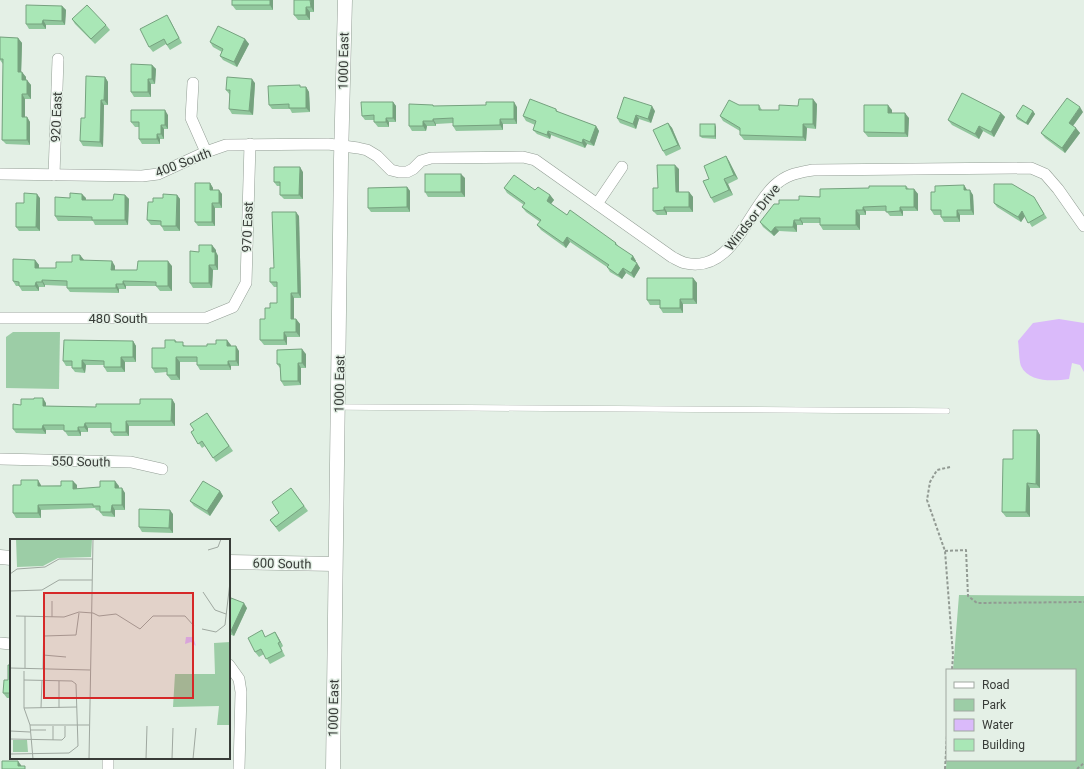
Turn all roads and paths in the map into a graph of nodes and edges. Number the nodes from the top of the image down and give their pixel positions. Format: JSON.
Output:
{"nodes":[{"id":1,"x":345,"y":0,"type":"edge"},
{"id":2,"x":58,"y":59,"type":"dead end"},
{"id":3,"x":192,"y":83,"type":"dead end"},
{"id":4,"x":250,"y":144,"type":"junction"},
{"id":5,"x":341,"y":146,"type":"junction"},
{"id":6,"x":206,"y":152,"type":"junction"},
{"id":7,"x":622,"y":168,"type":"dead end"},
{"id":8,"x":0,"y":174,"type":"edge"},
{"id":9,"x":54,"y":175,"type":"junction"},
{"id":10,"x":597,"y":204,"type":"junction"},
{"id":11,"x":1084,"y":226,"type":"edge"},
{"id":12,"x":233,"y":307,"type":"joint"},
{"id":13,"x":0,"y":318,"type":"edge"},
{"id":14,"x":338,"y":407,"type":"junction"},
{"id":15,"x":947,"y":411,"type":"dead end"},
{"id":16,"x":0,"y":459,"type":"edge"},
{"id":17,"x":950,"y":467,"type":"dead end"},
{"id":18,"x":162,"y":469,"type":"dead end"},
{"id":19,"x":945,"y":551,"type":"junction"},
{"id":20,"x":0,"y":557,"type":"edge"},
{"id":21,"x":10,"y":558,"type":"edge"},
{"id":22,"x":230,"y":562,"type":"edge"},
{"id":23,"x":335,"y":564,"type":"junction"},
{"id":24,"x":1084,"y":602,"type":"edge"},
{"id":25,"x":0,"y":643,"type":"edge"},
{"id":26,"x":10,"y":644,"type":"edge"},
{"id":27,"x":230,"y":666,"type":"edge"},
{"id":28,"x":952,"y":669,"type":"edge"},
{"id":29,"x":946,"y":746,"type":"edge"},
{"id":30,"x":1084,"y":763,"type":"edge"},
{"id":31,"x":239,"y":769,"type":"edge"},
{"id":32,"x":332,"y":769,"type":"edge"},
{"id":33,"x":944,"y":769,"type":"edge"},
{"id":34,"x":1077,"y":769,"type":"edge"}],
"edges":[{"from":1,"to":5,"type":"street","name":"1000 East"},
{"from":2,"to":9,"type":"street","name":"920 East"},
{"from":3,"to":6,"type":"street"},
{"from":4,"to":5,"type":"street","name":"400 South"},
{"from":4,"to":6,"type":"street","name":"400 South"},
{"from":4,"to":12,"type":"street","name":"970 East"},
{"from":5,"to":10,"type":"street","name":"Windsor Drive"},
{"from":5,"to":14,"type":"street","name":"1000 East"},
{"from":6,"to":9,"type":"street","name":"400 South"},
{"from":7,"to":10,"type":"street"},
{"from":8,"to":9,"type":"street","name":"400 South"},
{"from":10,"to":11,"type":"street","name":"Windsor Drive"},
{"from":12,"to":13,"type":"street","name":"480 South"},
{"from":14,"to":15,"type":"lane"},
{"from":14,"to":23,"type":"street","name":"1000 East"},
{"from":16,"to":18,"type":"street","name":"550 South"},
{"from":17,"to":19,"type":"path"},
{"from":19,"to":24,"type":"path"},
{"from":19,"to":28,"type":"path"},
{"from":20,"to":21,"type":"street"},
{"from":22,"to":23,"type":"street","name":"600 South"},
{"from":23,"to":32,"type":"street","name":"1000 East"},
{"from":25,"to":26,"type":"street"},
{"from":27,"to":31,"type":"street"},
{"from":29,"to":33,"type":"path"},
{"from":30,"to":34,"type":"path"}]}
